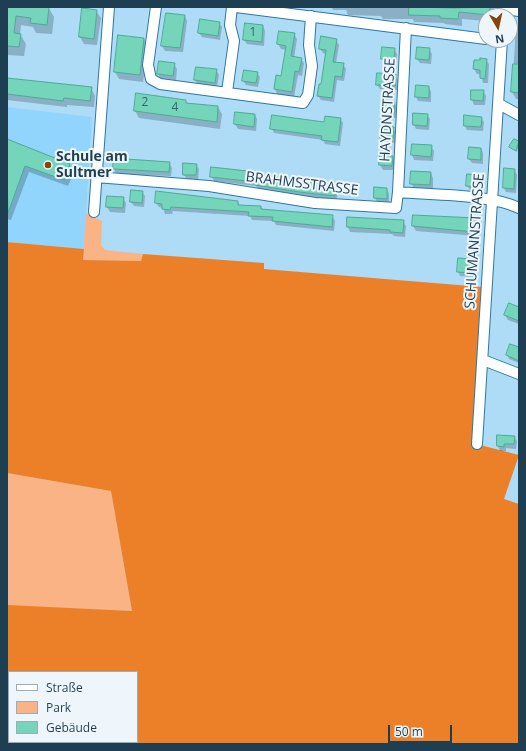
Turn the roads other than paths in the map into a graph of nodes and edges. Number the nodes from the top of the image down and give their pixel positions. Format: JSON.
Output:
{"nodes":[{"id":1,"x":109,"y":7,"type":"edge"},
{"id":2,"x":156,"y":7,"type":"edge"},
{"id":3,"x":232,"y":7,"type":"edge"},
{"id":4,"x":236,"y":7,"type":"edge"},
{"id":5,"x":267,"y":9,"type":"edge"},
{"id":6,"x":310,"y":16,"type":"junction"},
{"id":7,"x":406,"y":28,"type":"junction"},
{"id":8,"x":478,"y":38,"type":"edge"},
{"id":9,"x":500,"y":48,"type":"edge"},
{"id":10,"x":227,"y":92,"type":"junction"},
{"id":11,"x":499,"y":104,"type":"junction"},
{"id":12,"x":519,"y":115,"type":"edge"},
{"id":13,"x":96,"y":177,"type":"junction"},
{"id":14,"x":398,"y":192,"type":"junction"},
{"id":15,"x":491,"y":200,"type":"junction"},
{"id":16,"x":519,"y":208,"type":"edge"},
{"id":17,"x":94,"y":212,"type":"dead end"},
{"id":18,"x":483,"y":360,"type":"junction"},
{"id":19,"x":519,"y":374,"type":"edge"},
{"id":20,"x":477,"y":444,"type":"dead end"}],
"edges":[{"from":1,"to":13,"type":"street"},
{"from":2,"to":10,"type":"street"},
{"from":3,"to":10,"type":"street"},
{"from":4,"to":5,"type":"street"},
{"from":5,"to":6,"type":"street"},
{"from":6,"to":7,"type":"street"},
{"from":6,"to":10,"type":"street"},
{"from":7,"to":8,"type":"street"},
{"from":7,"to":14,"type":"street","name":"HAYDNSTRASSE"},
{"from":9,"to":11,"type":"street","name":"SCHUMANNSTRASSE"},
{"from":11,"to":12,"type":"street"},
{"from":11,"to":15,"type":"street","name":"SCHUMANNSTRASSE"},
{"from":13,"to":14,"type":"street","name":"BRAHMSSTRASSE"},
{"from":13,"to":17,"type":"street"},
{"from":14,"to":15,"type":"street"},
{"from":15,"to":16,"type":"street"},
{"from":15,"to":18,"type":"street","name":"SCHUMANNSTRASSE"},
{"from":18,"to":19,"type":"street"},
{"from":18,"to":20,"type":"street","name":"SCHUMANNSTRASSE"}]}
